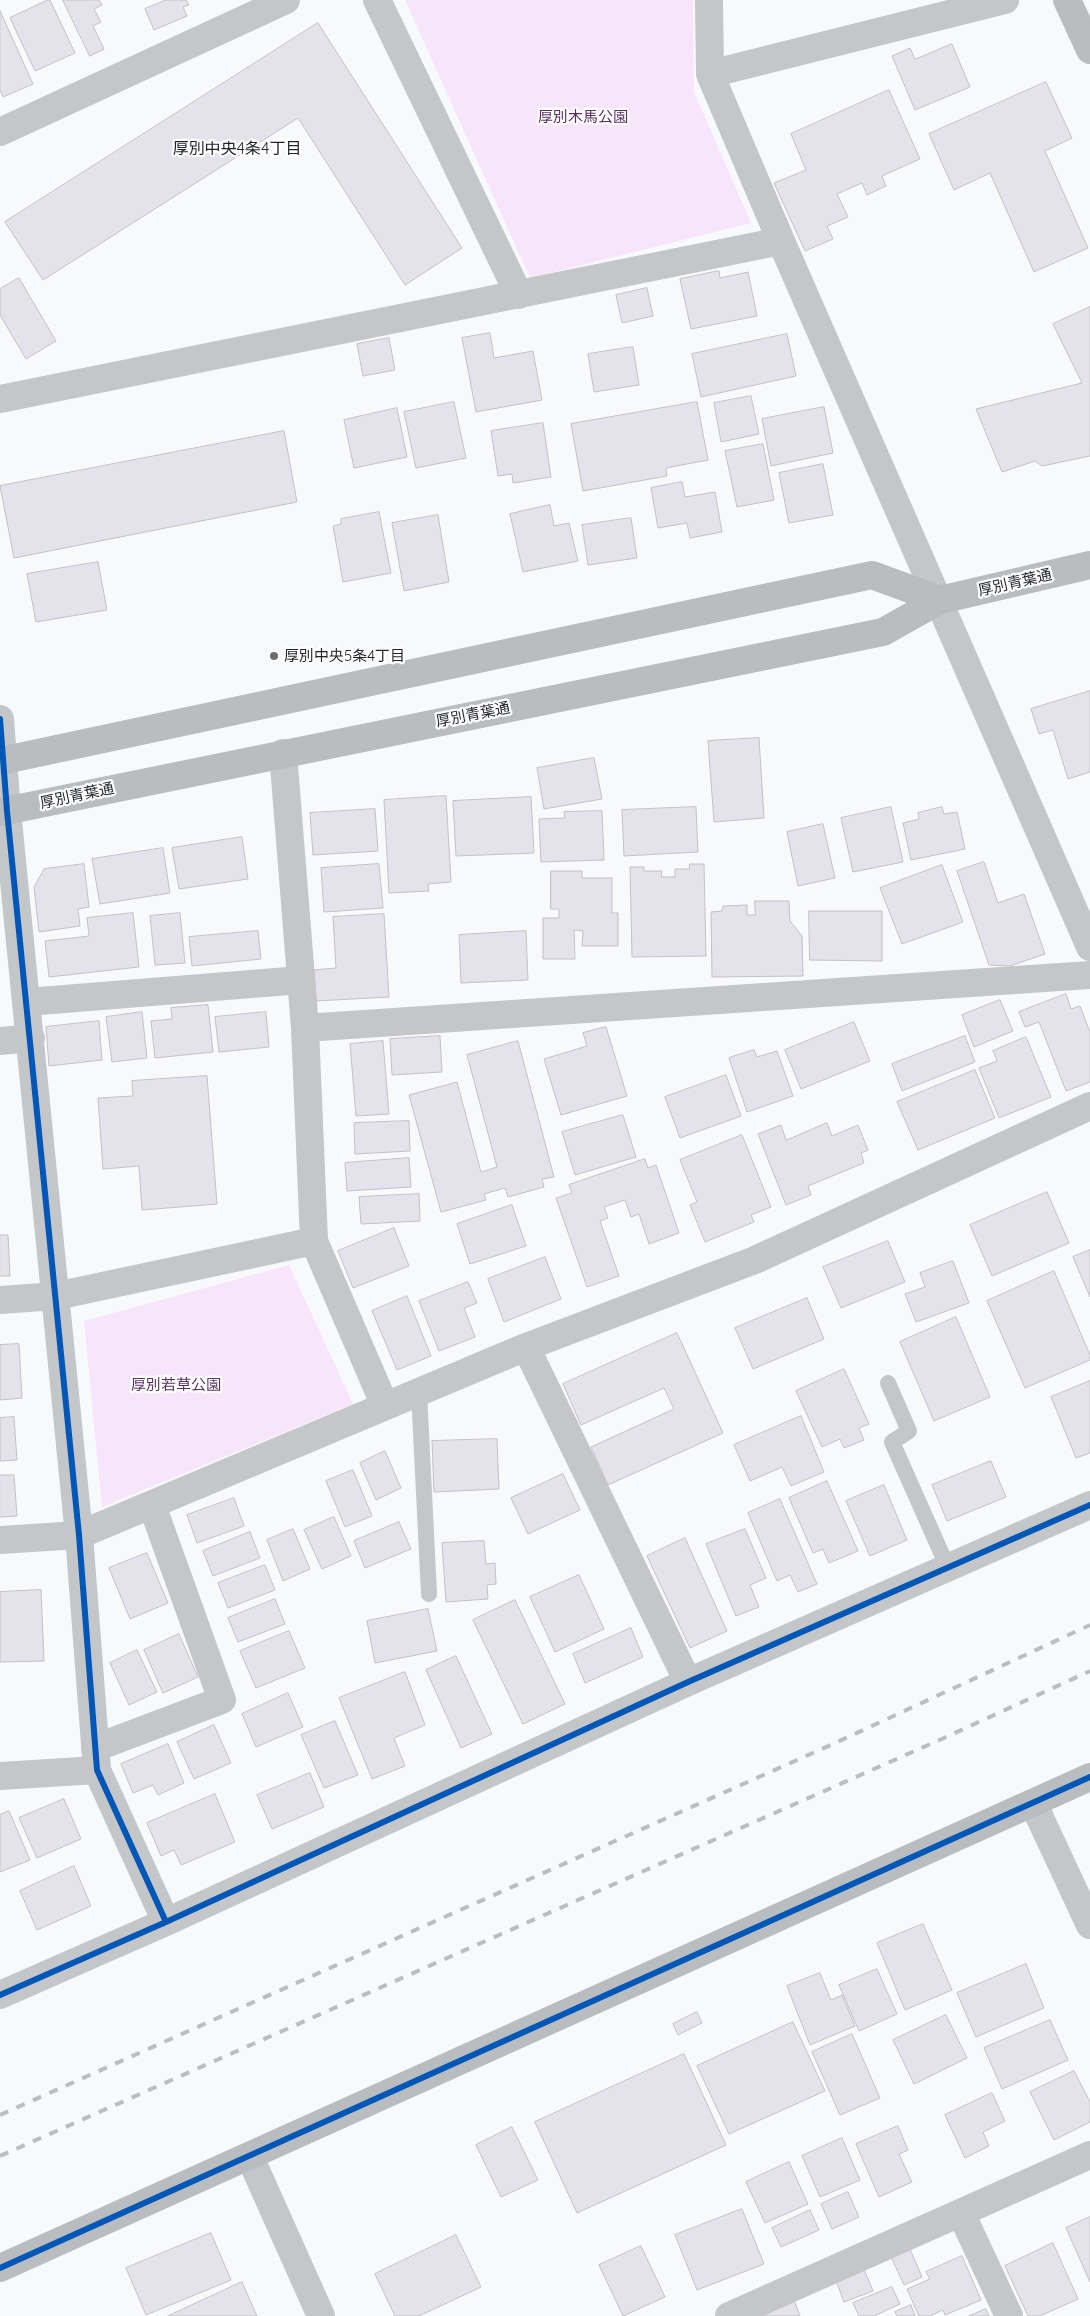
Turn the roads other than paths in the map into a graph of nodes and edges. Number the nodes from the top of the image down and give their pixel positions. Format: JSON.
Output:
{"nodes":[{"id":1,"x":286,"y":0,"type":"edge"},
{"id":2,"x":377,"y":0,"type":"edge"},
{"id":3,"x":709,"y":0,"type":"edge"},
{"id":4,"x":1005,"y":0,"type":"edge"},
{"id":5,"x":1067,"y":0,"type":"edge"},
{"id":6,"x":1090,"y":50,"type":"edge"},
{"id":7,"x":710,"y":74,"type":"junction"},
{"id":8,"x":0,"y":132,"type":"edge"},
{"id":9,"x":781,"y":241,"type":"junction"},
{"id":10,"x":519,"y":295,"type":"junction"},
{"id":11,"x":0,"y":399,"type":"edge"},
{"id":12,"x":1090,"y":565,"type":"edge"},
{"id":13,"x":940,"y":600,"type":"junction"},
{"id":14,"x":0,"y":719,"type":"edge"},
{"id":15,"x":283,"y":753,"type":"junction"},
{"id":16,"x":2,"y":761,"type":"edge"},
{"id":17,"x":4,"y":812,"type":"edge"},
{"id":18,"x":1090,"y":947,"type":"edge"},
{"id":19,"x":1090,"y":975,"type":"edge"},
{"id":20,"x":301,"y":980,"type":"junction"},
{"id":21,"x":27,"y":1002,"type":"junction"},
{"id":22,"x":305,"y":1028,"type":"junction"},
{"id":23,"x":31,"y":1038,"type":"junction"},
{"id":24,"x":0,"y":1041,"type":"edge"},
{"id":25,"x":1090,"y":1106,"type":"edge"},
{"id":26,"x":314,"y":1241,"type":"junction"},
{"id":27,"x":56,"y":1296,"type":"junction"},
{"id":28,"x":0,"y":1300,"type":"edge"},
{"id":29,"x":526,"y":1347,"type":"junction"},
{"id":30,"x":888,"y":1383,"type":"dead end"},
{"id":31,"x":419,"y":1392,"type":"junction"},
{"id":32,"x":385,"y":1406,"type":"junction"},
{"id":33,"x":152,"y":1505,"type":"junction"},
{"id":34,"x":1090,"y":1505,"type":"edge"},
{"id":35,"x":79,"y":1534,"type":"junction"},
{"id":36,"x":0,"y":1540,"type":"edge"},
{"id":37,"x":948,"y":1568,"type":"junction"},
{"id":38,"x":429,"y":1594,"type":"dead end"},
{"id":39,"x":688,"y":1682,"type":"junction"},
{"id":40,"x":96,"y":1759,"type":"junction"},
{"id":41,"x":0,"y":1776,"type":"edge"},
{"id":42,"x":1090,"y":1777,"type":"edge"},
{"id":43,"x":1033,"y":1803,"type":"junction"},
{"id":44,"x":166,"y":1922,"type":"junction"},
{"id":45,"x":1090,"y":1925,"type":"edge"},
{"id":46,"x":0,"y":1995,"type":"edge"},
{"id":47,"x":1090,"y":2155,"type":"edge"},
{"id":48,"x":250,"y":2158,"type":"junction"},
{"id":49,"x":961,"y":2213,"type":"junction"},
{"id":50,"x":0,"y":2268,"type":"edge"},
{"id":51,"x":321,"y":2316,"type":"edge"},
{"id":52,"x":729,"y":2316,"type":"edge"},
{"id":53,"x":1009,"y":2316,"type":"edge"}],
"edges":[{"from":1,"to":8,"type":"street"},
{"from":2,"to":10,"type":"street"},
{"from":3,"to":7,"type":"street"},
{"from":4,"to":7,"type":"street"},
{"from":5,"to":6,"type":"street"},
{"from":7,"to":9,"type":"street"},
{"from":9,"to":10,"type":"street"},
{"from":9,"to":13,"type":"street"},
{"from":10,"to":11,"type":"street"},
{"from":12,"to":13,"type":"street","name":"厚別青葉通"},
{"from":13,"to":15,"type":"street","name":"厚別青葉通"},
{"from":13,"to":16,"type":"street"},
{"from":13,"to":18,"type":"street"},
{"from":14,"to":16,"type":"street"},
{"from":15,"to":17,"type":"street","name":"厚別青葉通"},
{"from":15,"to":20,"type":"street"},
{"from":16,"to":17,"type":"street"},
{"from":17,"to":21,"type":"street"},
{"from":19,"to":22,"type":"street"},
{"from":20,"to":21,"type":"street"},
{"from":20,"to":22,"type":"street"},
{"from":21,"to":23,"type":"street"},
{"from":22,"to":26,"type":"street"},
{"from":23,"to":24,"type":"street"},
{"from":23,"to":27,"type":"street"},
{"from":25,"to":29,"type":"street"},
{"from":26,"to":27,"type":"street"},
{"from":26,"to":32,"type":"street"},
{"from":27,"to":28,"type":"street"},
{"from":27,"to":35,"type":"street"},
{"from":29,"to":31,"type":"street"},
{"from":29,"to":39,"type":"street"},
{"from":30,"to":37,"type":"lane"},
{"from":31,"to":32,"type":"street"},
{"from":31,"to":38,"type":"lane"},
{"from":32,"to":33,"type":"street"},
{"from":33,"to":35,"type":"street"},
{"from":33,"to":40,"type":"street"},
{"from":34,"to":37,"type":"street"},
{"from":35,"to":36,"type":"street"},
{"from":35,"to":40,"type":"street"},
{"from":37,"to":39,"type":"street"},
{"from":39,"to":44,"type":"street"},
{"from":40,"to":41,"type":"street"},
{"from":40,"to":44,"type":"street"},
{"from":42,"to":43,"type":"street"},
{"from":43,"to":45,"type":"street"},
{"from":43,"to":48,"type":"street"},
{"from":44,"to":46,"type":"street"},
{"from":47,"to":49,"type":"street"},
{"from":48,"to":50,"type":"street"},
{"from":48,"to":51,"type":"street"},
{"from":49,"to":52,"type":"street"},
{"from":49,"to":53,"type":"street"}]}
